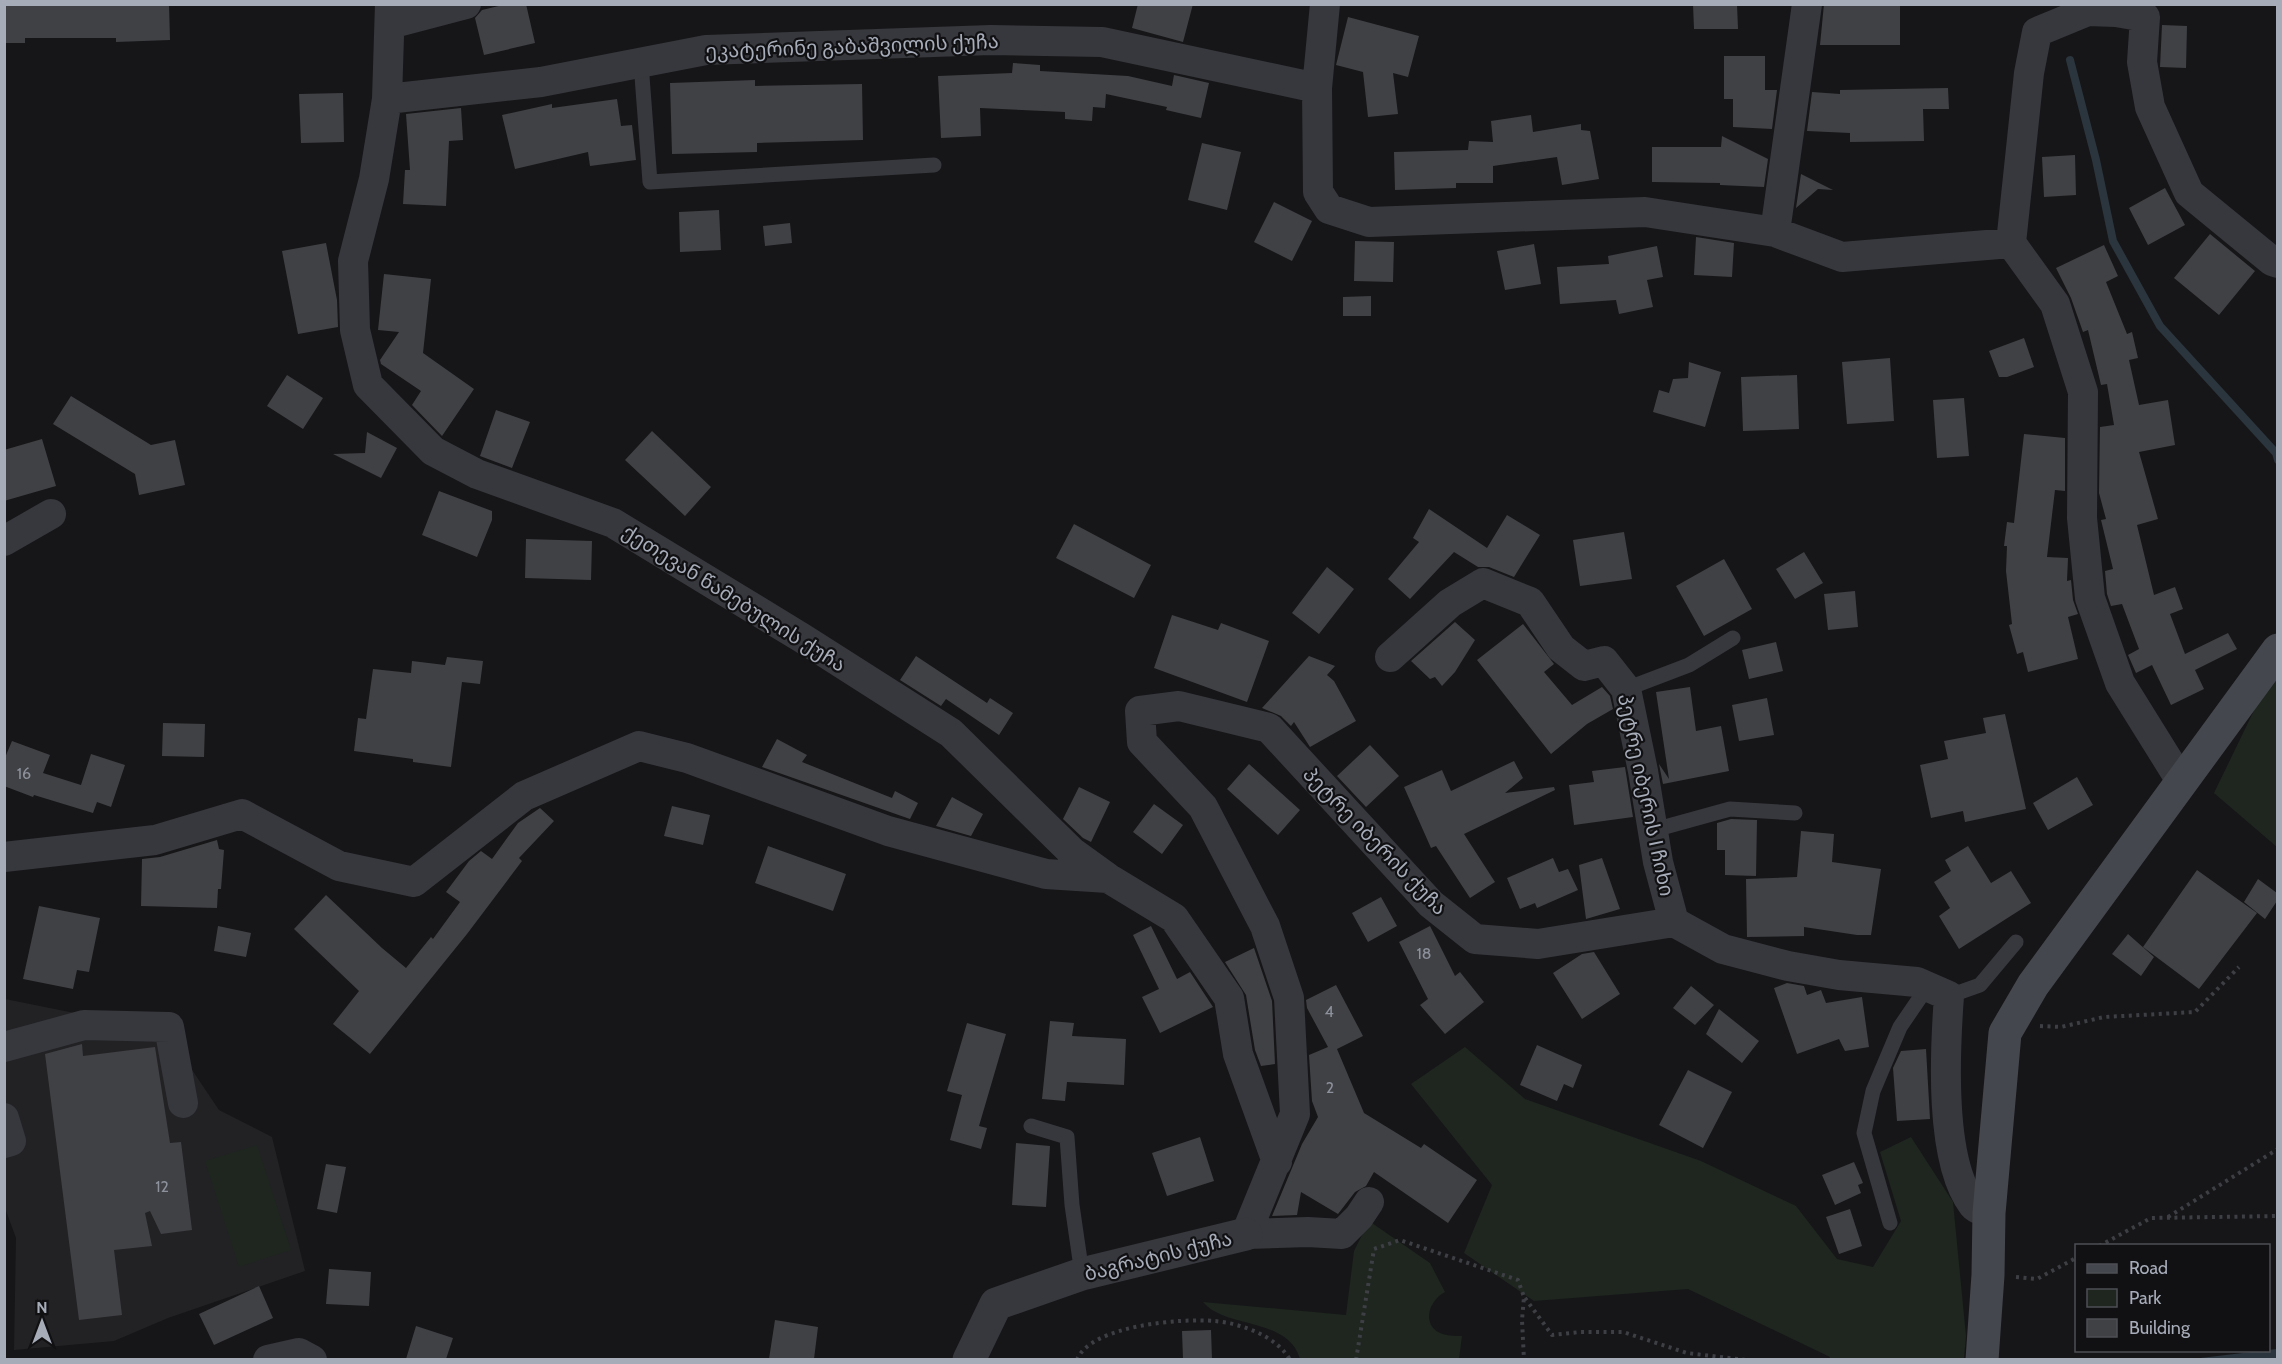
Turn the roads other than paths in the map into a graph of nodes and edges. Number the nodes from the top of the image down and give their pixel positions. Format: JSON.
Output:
{"nodes":[{"id":1,"x":466,"y":4,"type":"edge"},
{"id":2,"x":1325,"y":4,"type":"edge"},
{"id":3,"x":1807,"y":4,"type":"edge"},
{"id":4,"x":2151,"y":9,"type":"edge"},
{"id":5,"x":390,"y":14,"type":"edge"},
{"id":6,"x":641,"y":63,"type":"junction"},
{"id":7,"x":1317,"y":88,"type":"junction"},
{"id":8,"x":387,"y":99,"type":"junction"},
{"id":9,"x":934,"y":165,"type":"dead end"},
{"id":10,"x":1775,"y":232,"type":"junction"},
{"id":11,"x":2011,"y":243,"type":"junction"},
{"id":12,"x":2277,"y":263,"type":"edge"},
{"id":13,"x":51,"y":514,"type":"dead end"},
{"id":14,"x":4,"y":541,"type":"edge"},
{"id":15,"x":1733,"y":638,"type":"dead end"},
{"id":16,"x":2277,"y":650,"type":"edge"},
{"id":17,"x":1390,"y":657,"type":"dead end"},
{"id":18,"x":1626,"y":689,"type":"junction"},
{"id":19,"x":2181,"y":781,"type":"junction"},
{"id":20,"x":1795,"y":813,"type":"dead end"},
{"id":21,"x":1654,"y":830,"type":"junction"},
{"id":22,"x":4,"y":856,"type":"edge"},
{"id":23,"x":1108,"y":878,"type":"junction"},
{"id":24,"x":1674,"y":922,"type":"junction"},
{"id":25,"x":2016,"y":942,"type":"dead end"},
{"id":26,"x":1939,"y":991,"type":"junction"},
{"id":27,"x":4,"y":1047,"type":"edge"},
{"id":28,"x":183,"y":1103,"type":"dead end"},
{"id":29,"x":4,"y":1118,"type":"edge"},
{"id":30,"x":1031,"y":1126,"type":"dead end"},
{"id":31,"x":4,"y":1143,"type":"edge"},
{"id":32,"x":1277,"y":1162,"type":"junction"},
{"id":33,"x":1369,"y":1202,"type":"dead end"},
{"id":34,"x":1989,"y":1214,"type":"junction"},
{"id":35,"x":1890,"y":1223,"type":"dead end"},
{"id":36,"x":1246,"y":1234,"type":"junction"},
{"id":37,"x":1082,"y":1274,"type":"junction"},
{"id":38,"x":268,"y":1359,"type":"edge"},
{"id":39,"x":312,"y":1359,"type":"edge"},
{"id":40,"x":969,"y":1359,"type":"edge"},
{"id":41,"x":1982,"y":1359,"type":"edge"}],
"edges":[{"from":1,"to":5,"type":"street"},
{"from":2,"to":7,"type":"street"},
{"from":3,"to":10,"type":"street"},
{"from":4,"to":11,"type":"street"},
{"from":4,"to":12,"type":"street"},
{"from":5,"to":8,"type":"street","name":"ქეთევან წამებულის ქუჩა"},
{"from":6,"to":7,"type":"street","name":"ეკატერინე გაბაშვილის ქუჩა"},
{"from":6,"to":8,"type":"street","name":"ეკატერინე გაბაშვილის ქუჩა"},
{"from":6,"to":9,"type":"lane"},
{"from":7,"to":10,"type":"street"},
{"from":8,"to":23,"type":"street","name":"ქეთევან წამებულის ქუჩა"},
{"from":10,"to":11,"type":"street"},
{"from":11,"to":19,"type":"street"},
{"from":13,"to":14,"type":"street"},
{"from":15,"to":18,"type":"lane"},
{"from":16,"to":19,"type":"main road"},
{"from":17,"to":18,"type":"street","name":"პეტრე იბერის I ჩიხი"},
{"from":18,"to":21,"type":"street","name":"პეტრე იბერის I ჩიხი"},
{"from":19,"to":34,"type":"main road"},
{"from":20,"to":21,"type":"lane"},
{"from":21,"to":24,"type":"street","name":"პეტრე იბერის I ჩიხი"},
{"from":22,"to":23,"type":"street"},
{"from":23,"to":32,"type":"street","name":"ქეთევან წამებულის ქუჩა"},
{"from":24,"to":26,"type":"street"},
{"from":24,"to":32,"type":"street","name":"პეტრე იბერის ქუჩა"},
{"from":25,"to":26,"type":"lane"},
{"from":26,"to":34,"type":"street"},
{"from":26,"to":35,"type":"lane"},
{"from":27,"to":28,"type":"street"},
{"from":29,"to":31,"type":"street"},
{"from":30,"to":37,"type":"lane"},
{"from":32,"to":36,"type":"street","name":"პეტრე იბერის ქუჩა"},
{"from":33,"to":36,"type":"street","name":"ბაგრატის ქუჩა"},
{"from":34,"to":41,"type":"main road"},
{"from":36,"to":37,"type":"street","name":"ბაგრატის ქუჩა"},
{"from":37,"to":40,"type":"street","name":"ბაგრატის ქუჩა"},
{"from":38,"to":39,"type":"street"}]}
